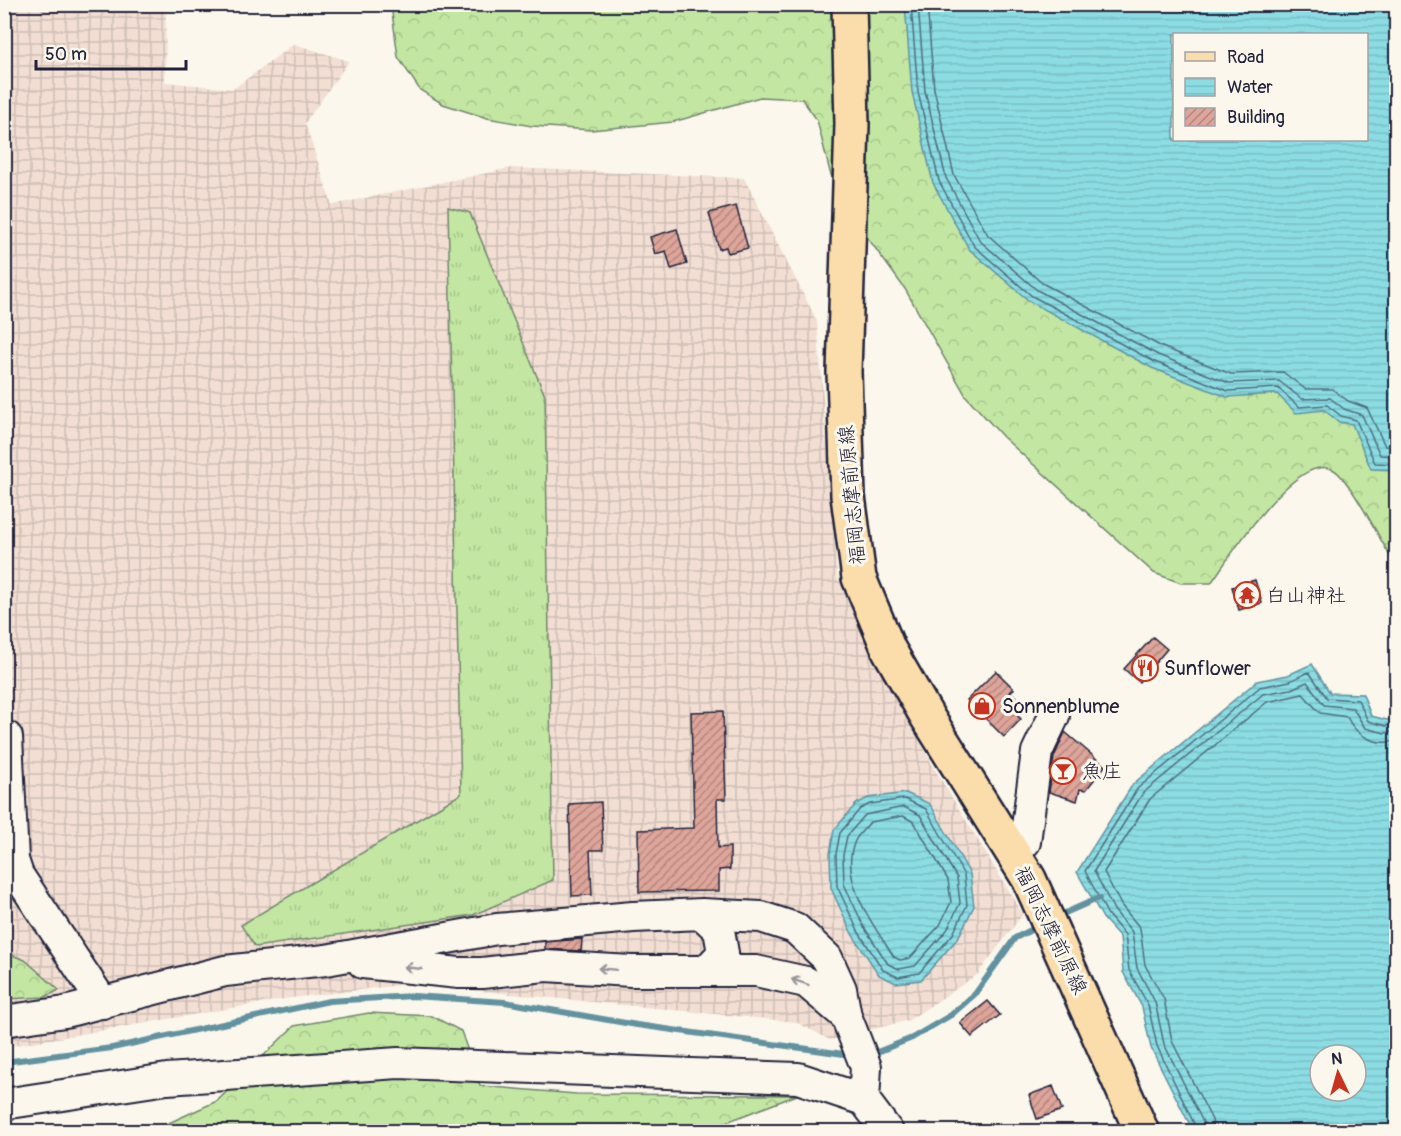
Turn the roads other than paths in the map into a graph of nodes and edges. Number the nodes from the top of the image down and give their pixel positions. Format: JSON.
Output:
{"nodes":[{"id":1,"x":849,"y":4,"type":"edge"},
{"id":2,"x":1054,"y":716,"type":"dead end"},
{"id":3,"x":7,"y":737,"type":"dead end"},
{"id":4,"x":1012,"y":850,"type":"junction"},
{"id":5,"x":702,"y":914,"type":"junction"},
{"id":6,"x":461,"y":936,"type":"junction"},
{"id":7,"x":326,"y":960,"type":"junction"},
{"id":8,"x":706,"y":971,"type":"junction"},
{"id":9,"x":483,"y":973,"type":"junction"},
{"id":10,"x":103,"y":1003,"type":"junction"},
{"id":11,"x":4,"y":1021,"type":"edge"},
{"id":12,"x":849,"y":1025,"type":"junction"},
{"id":13,"x":864,"y":1100,"type":"junction"},
{"id":14,"x":4,"y":1104,"type":"edge"},
{"id":15,"x":888,"y":1131,"type":"edge"},
{"id":16,"x":1142,"y":1131,"type":"edge"}],
"edges":[{"from":1,"to":4,"type":"main road","name":"福岡志摩前原線"},
{"from":2,"to":4,"type":"street"},
{"from":3,"to":10,"type":"street"},
{"from":4,"to":16,"type":"main road","name":"福岡志摩前原線"},
{"from":5,"to":6,"type":"street"},
{"from":5,"to":8,"type":"street"},
{"from":5,"to":12,"type":"street"},
{"from":6,"to":7,"type":"street"},
{"from":6,"to":9,"type":"street"},
{"from":9,"to":7,"type":"street","one_way":true},
{"from":7,"to":10,"type":"street"},
{"from":8,"to":9,"type":"street","one_way":true},
{"from":12,"to":8,"type":"street","one_way":true},
{"from":10,"to":11,"type":"street"},
{"from":12,"to":13,"type":"street"},
{"from":13,"to":14,"type":"street"},
{"from":13,"to":15,"type":"street"}]}
